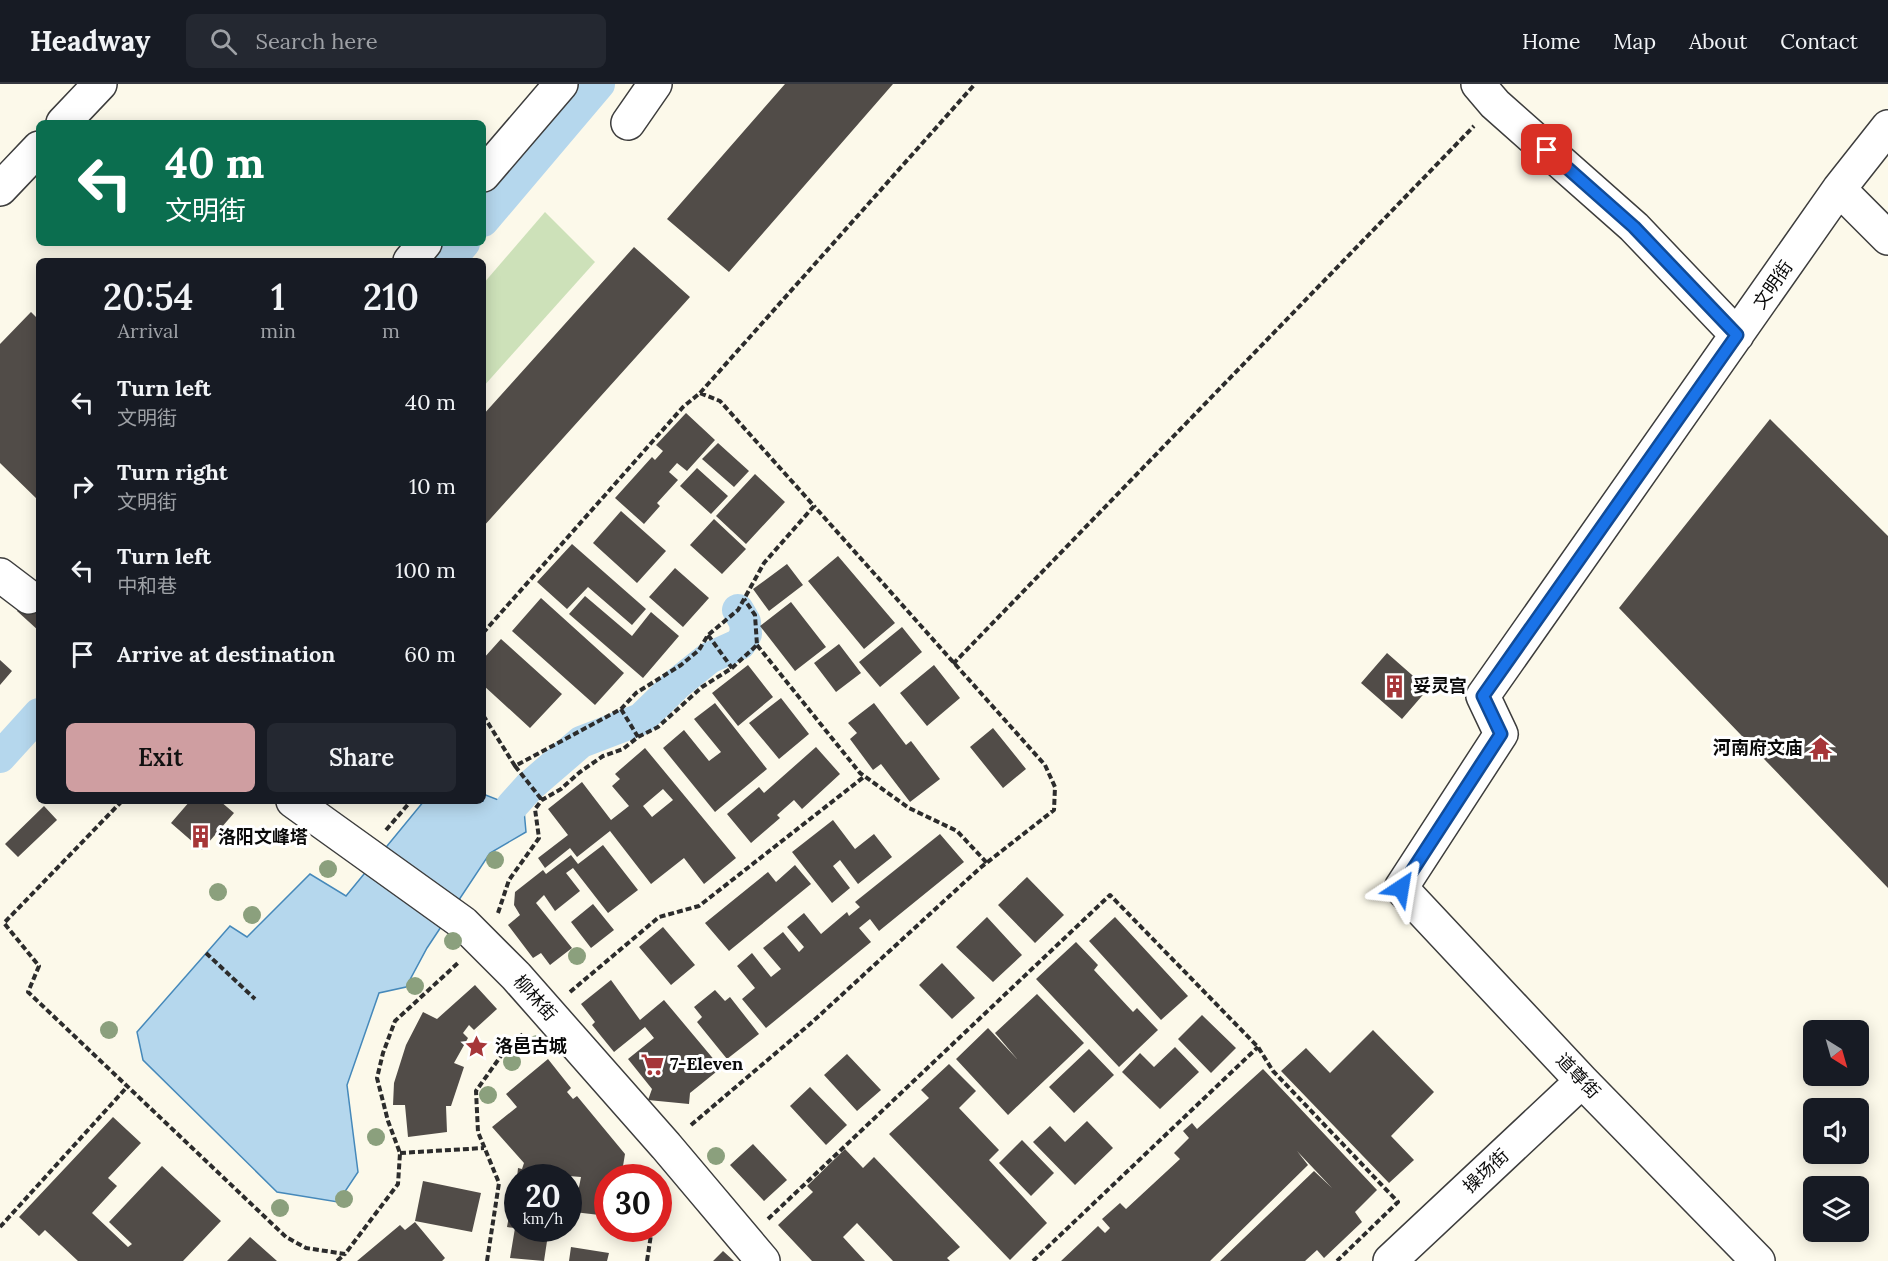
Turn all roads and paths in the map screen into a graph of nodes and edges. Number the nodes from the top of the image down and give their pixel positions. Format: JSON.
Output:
{"nodes":[{"id":1,"x":100,"y":84,"type":"edge"},
{"id":2,"x":561,"y":84,"type":"edge"},
{"id":3,"x":655,"y":84,"type":"edge"},
{"id":4,"x":975,"y":84,"type":"edge"},
{"id":5,"x":1486,"y":94,"type":"edge"},
{"id":6,"x":66,"y":120,"type":"edge"},
{"id":7,"x":628,"y":123,"type":"dead end"},
{"id":8,"x":1888,"y":127,"type":"edge"},
{"id":9,"x":36,"y":151,"type":"edge"},
{"id":10,"x":486,"y":172,"type":"edge"},
{"id":11,"x":0,"y":189,"type":"edge"},
{"id":12,"x":1839,"y":189,"type":"junction"},
{"id":13,"x":1888,"y":238,"type":"edge"},
{"id":14,"x":422,"y":246,"type":"edge"},
{"id":15,"x":412,"y":258,"type":"edge"},
{"id":16,"x":1737,"y":335,"type":"junction"},
{"id":17,"x":700,"y":393,"type":"junction"},
{"id":18,"x":814,"y":506,"type":"junction"},
{"id":19,"x":0,"y":575,"type":"edge"},
{"id":20,"x":29,"y":597,"type":"dead end"},
{"id":21,"x":744,"y":599,"type":"junction"},
{"id":22,"x":486,"y":630,"type":"edge"},
{"id":23,"x":708,"y":635,"type":"junction"},
{"id":24,"x":757,"y":645,"type":"junction"},
{"id":25,"x":953,"y":664,"type":"junction"},
{"id":26,"x":732,"y":668,"type":"junction"},
{"id":27,"x":621,"y":709,"type":"junction"},
{"id":28,"x":486,"y":720,"type":"edge"},
{"id":29,"x":638,"y":737,"type":"junction"},
{"id":30,"x":515,"y":766,"type":"junction"},
{"id":31,"x":865,"y":776,"type":"junction"},
{"id":32,"x":542,"y":800,"type":"junction"},
{"id":33,"x":119,"y":804,"type":"edge"},
{"id":34,"x":297,"y":804,"type":"edge"},
{"id":35,"x":987,"y":863,"type":"junction"},
{"id":36,"x":1401,"y":888,"type":"joint"},
{"id":37,"x":2,"y":925,"type":"edge"},
{"id":38,"x":479,"y":939,"type":"junction"},
{"id":39,"x":206,"y":953,"type":"dead end"},
{"id":40,"x":255,"y":999,"type":"dead end"},
{"id":41,"x":547,"y":1012,"type":"junction"},
{"id":42,"x":1258,"y":1047,"type":"junction"},
{"id":43,"x":1582,"y":1081,"type":"junction"},
{"id":44,"x":127,"y":1088,"type":"junction"},
{"id":45,"x":666,"y":1146,"type":"junction"},
{"id":46,"x":484,"y":1148,"type":"junction"},
{"id":47,"x":400,"y":1153,"type":"junction"},
{"id":48,"x":0,"y":1227,"type":"edge"},
{"id":49,"x":649,"y":1242,"type":"edge"},
{"id":50,"x":755,"y":1251,"type":"edge"},
{"id":51,"x":345,"y":1254,"type":"junction"},
{"id":52,"x":338,"y":1261,"type":"edge"},
{"id":53,"x":487,"y":1261,"type":"edge"},
{"id":54,"x":646,"y":1261,"type":"edge"},
{"id":55,"x":1033,"y":1261,"type":"edge"},
{"id":56,"x":1337,"y":1261,"type":"edge"},
{"id":57,"x":1390,"y":1261,"type":"edge"},
{"id":58,"x":1758,"y":1261,"type":"edge"}],
"edges":[{"from":1,"to":6,"type":"street"},
{"from":2,"to":10,"type":"street"},
{"from":3,"to":7,"type":"street"},
{"from":4,"to":17,"type":"path"},
{"from":5,"to":16,"type":"street"},
{"from":5,"to":25,"type":"path"},
{"from":8,"to":12,"type":"street","name":"文明街"},
{"from":9,"to":11,"type":"street"},
{"from":12,"to":13,"type":"street"},
{"from":12,"to":16,"type":"street","name":"文明街"},
{"from":14,"to":15,"type":"street"},
{"from":16,"to":36,"type":"street","name":"文明街"},
{"from":17,"to":18,"type":"path"},
{"from":17,"to":22,"type":"path"},
{"from":18,"to":21,"type":"path"},
{"from":18,"to":25,"type":"path"},
{"from":19,"to":20,"type":"street"},
{"from":21,"to":23,"type":"path"},
{"from":21,"to":24,"type":"path"},
{"from":23,"to":26,"type":"path"},
{"from":23,"to":27,"type":"path"},
{"from":24,"to":26,"type":"path"},
{"from":24,"to":31,"type":"path"},
{"from":25,"to":35,"type":"path"},
{"from":26,"to":29,"type":"path"},
{"from":27,"to":29,"type":"path"},
{"from":27,"to":30,"type":"path"},
{"from":28,"to":30,"type":"path"},
{"from":29,"to":32,"type":"path"},
{"from":30,"to":32,"type":"path"},
{"from":31,"to":35,"type":"path"},
{"from":31,"to":41,"type":"path"},
{"from":32,"to":38,"type":"path"},
{"from":33,"to":37,"type":"path"},
{"from":34,"to":38,"type":"street","name":"柳林街"},
{"from":35,"to":45,"type":"path"},
{"from":36,"to":43,"type":"street","name":"道尊街"},
{"from":37,"to":44,"type":"path"},
{"from":38,"to":41,"type":"street","name":"柳林街"},
{"from":38,"to":47,"type":"path"},
{"from":39,"to":40,"type":"path"},
{"from":41,"to":45,"type":"street","name":"柳林街"},
{"from":41,"to":46,"type":"path"},
{"from":42,"to":50,"type":"path"},
{"from":42,"to":55,"type":"path"},
{"from":42,"to":56,"type":"path"},
{"from":43,"to":57,"type":"street","name":"操场街"},
{"from":43,"to":58,"type":"street","name":"道尊街"},
{"from":44,"to":48,"type":"path"},
{"from":44,"to":51,"type":"path"},
{"from":45,"to":50,"type":"street","name":"柳林街"},
{"from":46,"to":47,"type":"path"},
{"from":46,"to":53,"type":"path"},
{"from":47,"to":51,"type":"path"},
{"from":49,"to":54,"type":"path"},
{"from":51,"to":52,"type":"path"}]}
